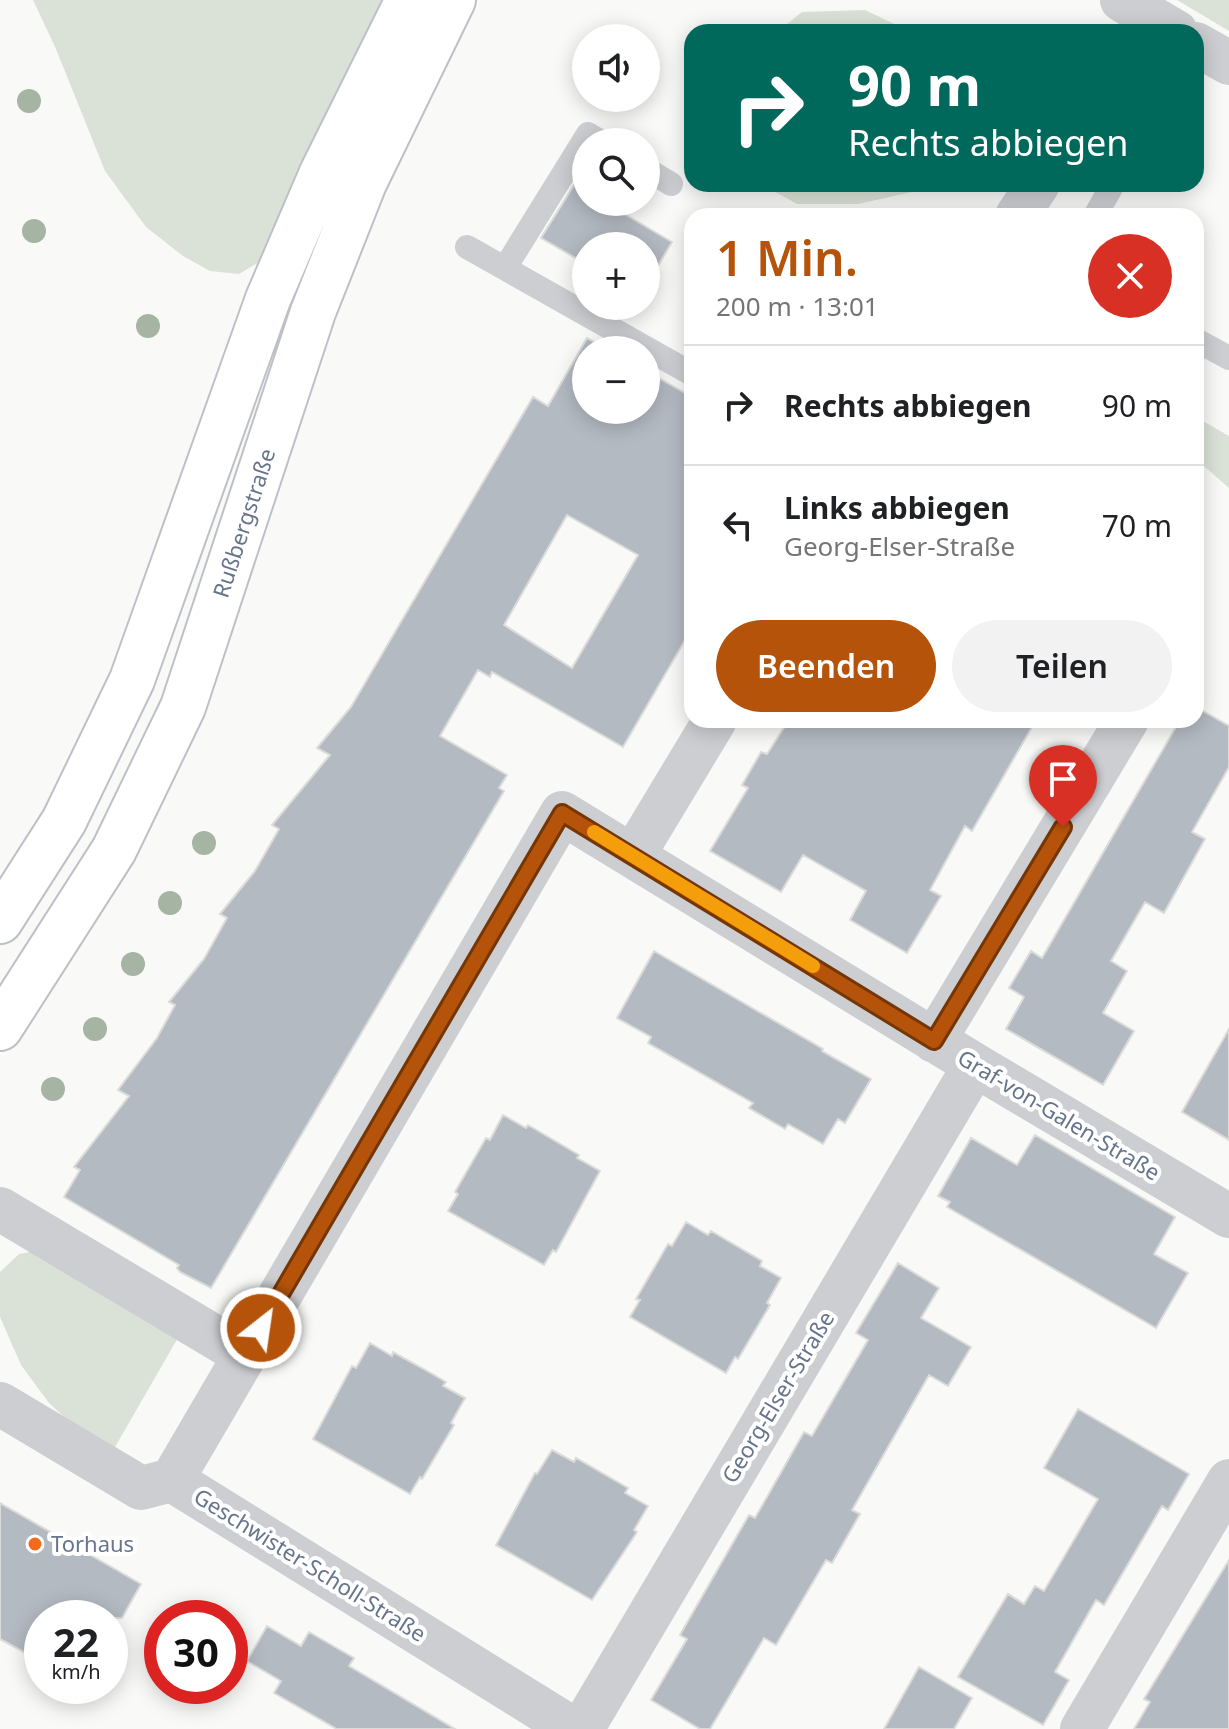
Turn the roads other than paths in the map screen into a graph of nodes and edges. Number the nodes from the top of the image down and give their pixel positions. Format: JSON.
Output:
{"nodes":[{"id":1,"x":408,"y":0,"type":"edge"},
{"id":2,"x":453,"y":0,"type":"edge"},
{"id":3,"x":1204,"y":49,"type":"edge"},
{"id":4,"x":1229,"y":63,"type":"edge"},
{"id":5,"x":572,"y":160,"type":"edge"},
{"id":6,"x":660,"y":177,"type":"edge"},
{"id":7,"x":671,"y":184,"type":"dead end"},
{"id":8,"x":467,"y":247,"type":"dead end"},
{"id":9,"x":505,"y":268,"type":"junction"},
{"id":10,"x":1204,"y":344,"type":"edge"},
{"id":11,"x":1229,"y":358,"type":"edge"},
{"id":12,"x":684,"y":369,"type":"edge"},
{"id":13,"x":710,"y":728,"type":"edge"},
{"id":14,"x":1122,"y":728,"type":"edge"},
{"id":15,"x":562,"y":813,"type":"joint"},
{"id":16,"x":633,"y":856,"type":"junction"},
{"id":17,"x":0,"y":921,"type":"edge"},
{"id":18,"x":0,"y":1028,"type":"edge"},
{"id":19,"x":934,"y":1041,"type":"junction"},
{"id":20,"x":975,"y":1065,"type":"junction"},
{"id":21,"x":2,"y":1213,"type":"edge"},
{"id":22,"x":1229,"y":1216,"type":"edge"},
{"id":23,"x":245,"y":1355,"type":"junction"},
{"id":24,"x":0,"y":1404,"type":"edge"},
{"id":25,"x":172,"y":1480,"type":"junction"},
{"id":26,"x":1229,"y":1481,"type":"edge"},
{"id":27,"x":573,"y":1729,"type":"edge"},
{"id":28,"x":582,"y":1729,"type":"edge"},
{"id":29,"x":1082,"y":1729,"type":"edge"}],
"edges":[{"from":1,"to":17,"type":"street"},
{"from":2,"to":18,"type":"street","name":"Rußbergstraße"},
{"from":3,"to":4,"type":"street"},
{"from":5,"to":9,"type":"lane"},
{"from":6,"to":7,"type":"lane"},
{"from":8,"to":9,"type":"lane"},
{"from":9,"to":12,"type":"lane"},
{"from":10,"to":11,"type":"lane"},
{"from":13,"to":16,"type":"street"},
{"from":14,"to":19,"type":"street"},
{"from":15,"to":16,"type":"street","name":"Graf-von-Galen-Straße"},
{"from":15,"to":23,"type":"street","name":"Geschwister-Scholl-Straße"},
{"from":16,"to":19,"type":"street","name":"Graf-von-Galen-Straße"},
{"from":19,"to":20,"type":"street","name":"Graf-von-Galen-Straße"},
{"from":20,"to":22,"type":"street","name":"Graf-von-Galen-Straße"},
{"from":20,"to":28,"type":"street","name":"Georg-Elser-Straße"},
{"from":21,"to":23,"type":"street"},
{"from":23,"to":25,"type":"street","name":"Geschwister-Scholl-Straße"},
{"from":24,"to":25,"type":"street"},
{"from":25,"to":27,"type":"street","name":"Geschwister-Scholl-Straße"},
{"from":26,"to":29,"type":"street"}]}
